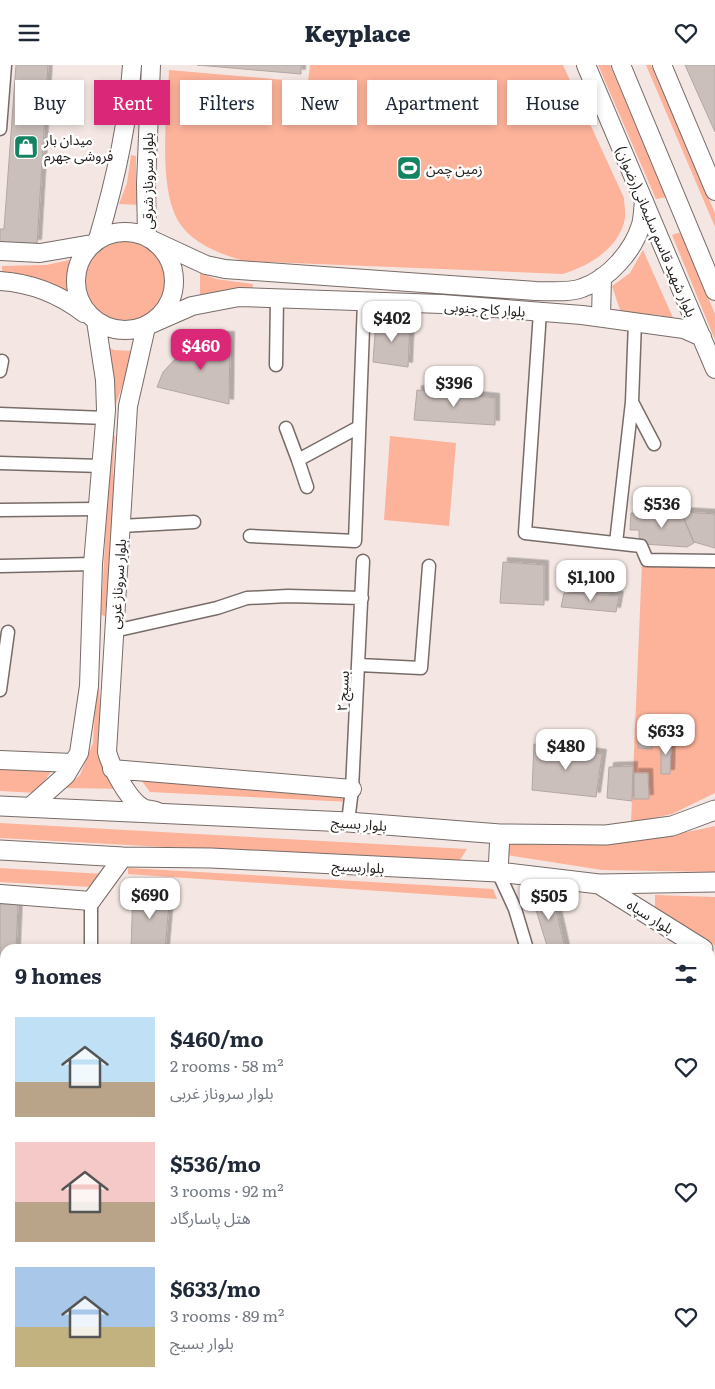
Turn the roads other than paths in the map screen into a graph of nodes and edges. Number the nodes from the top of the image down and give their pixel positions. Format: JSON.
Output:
{"nodes":[{"id":1,"x":5,"y":65,"type":"edge"},
{"id":2,"x":132,"y":65,"type":"edge"},
{"id":3,"x":151,"y":65,"type":"edge"},
{"id":4,"x":586,"y":65,"type":"edge"},
{"id":5,"x":621,"y":65,"type":"edge"},
{"id":6,"x":662,"y":65,"type":"edge"},
{"id":7,"x":0,"y":129,"type":"edge"},
{"id":8,"x":123,"y":143,"type":"junction"},
{"id":9,"x":147,"y":143,"type":"junction"},
{"id":10,"x":715,"y":191,"type":"edge"},
{"id":11,"x":644,"y":201,"type":"junction"},
{"id":12,"x":150,"y":238,"type":"junction"},
{"id":13,"x":95,"y":242,"type":"junction"},
{"id":14,"x":0,"y":251,"type":"edge"},
{"id":15,"x":272,"y":273,"type":"junction"},
{"id":16,"x":602,"y":277,"type":"junction"},
{"id":17,"x":0,"y":281,"type":"edge"},
{"id":18,"x":715,"y":291,"type":"edge"},
{"id":19,"x":274,"y":298,"type":"junction"},
{"id":20,"x":364,"y":301,"type":"junction"},
{"id":21,"x":540,"y":312,"type":"junction"},
{"id":22,"x":601,"y":317,"type":"junction"},
{"id":23,"x":92,"y":319,"type":"junction"},
{"id":24,"x":635,"y":321,"type":"junction"},
{"id":25,"x":148,"y":325,"type":"junction"},
{"id":26,"x":702,"y":337,"type":"junction"},
{"id":27,"x":276,"y":365,"type":"dead end"},
{"id":28,"x":715,"y":369,"type":"edge"},
{"id":29,"x":632,"y":402,"type":"junction"},
{"id":30,"x":0,"y":414,"type":"edge"},
{"id":31,"x":106,"y":418,"type":"junction"},
{"id":32,"x":128,"y":421,"type":"junction"},
{"id":33,"x":359,"y":427,"type":"junction"},
{"id":34,"x":286,"y":428,"type":"dead end"},
{"id":35,"x":654,"y":444,"type":"dead end"},
{"id":36,"x":298,"y":460,"type":"junction"},
{"id":37,"x":0,"y":463,"type":"edge"},
{"id":38,"x":101,"y":466,"type":"junction"},
{"id":39,"x":307,"y":487,"type":"dead end"},
{"id":40,"x":97,"y":509,"type":"junction"},
{"id":41,"x":0,"y":510,"type":"edge"},
{"id":42,"x":194,"y":522,"type":"dead end"},
{"id":43,"x":121,"y":526,"type":"junction"},
{"id":44,"x":250,"y":536,"type":"dead end"},
{"id":45,"x":616,"y":543,"type":"junction"},
{"id":46,"x":362,"y":561,"type":"dead end"},
{"id":47,"x":715,"y":561,"type":"edge"},
{"id":48,"x":93,"y":564,"type":"junction"},
{"id":49,"x":0,"y":566,"type":"edge"},
{"id":50,"x":429,"y":566,"type":"dead end"},
{"id":51,"x":362,"y":598,"type":"junction"},
{"id":52,"x":89,"y":631,"type":"junction"},
{"id":53,"x":114,"y":631,"type":"junction"},
{"id":54,"x":8,"y":632,"type":"dead end"},
{"id":55,"x":359,"y":665,"type":"junction"},
{"id":56,"x":0,"y":689,"type":"edge"},
{"id":57,"x":0,"y":760,"type":"edge"},
{"id":58,"x":74,"y":763,"type":"junction"},
{"id":59,"x":112,"y":769,"type":"junction"},
{"id":60,"x":352,"y":789,"type":"junction"},
{"id":61,"x":0,"y":805,"type":"edge"},
{"id":62,"x":30,"y":807,"type":"junction"},
{"id":63,"x":715,"y":810,"type":"edge"},
{"id":64,"x":166,"y":814,"type":"junction"},
{"id":65,"x":348,"y":822,"type":"junction"},
{"id":66,"x":500,"y":834,"type":"junction"},
{"id":67,"x":0,"y":850,"type":"edge"},
{"id":68,"x":123,"y":857,"type":"junction"},
{"id":69,"x":498,"y":872,"type":"junction"},
{"id":70,"x":715,"y":882,"type":"edge"},
{"id":71,"x":598,"y":883,"type":"junction"},
{"id":72,"x":0,"y":894,"type":"edge"},
{"id":73,"x":91,"y":901,"type":"junction"},
{"id":74,"x":91,"y":944,"type":"edge"},
{"id":75,"x":526,"y":944,"type":"edge"},
{"id":76,"x":695,"y":944,"type":"edge"}],
"edges":[{"from":1,"to":7,"type":"street"},
{"from":2,"to":8,"type":"main road","name":"بلوار سروناز شرقی"},
{"from":3,"to":9,"type":"main road","name":"بلوار سروناز شرقی"},
{"from":4,"to":11,"type":"main road","name":"بلوار شهید قاسم سلیمانی(رضوان)"},
{"from":5,"to":18,"type":"main road"},
{"from":6,"to":10,"type":"main road"},
{"from":8,"to":9,"type":"main road"},
{"from":8,"to":13,"type":"main road","name":"بلوار سروناز شرقی"},
{"from":9,"to":12,"type":"main road","name":"بلوار سروناز شرقی"},
{"from":11,"to":16,"type":"main road","name":"بلوار کاج جنوبی"},
{"from":11,"to":26,"type":"main road","name":"بلوار شهید قاسم سلیمانی(رضوان)"},
{"from":12,"to":13,"type":"main road"},
{"from":12,"to":15,"type":"main road","name":"بلوار کاج جنوبی"},
{"from":12,"to":25,"type":"main road"},
{"from":13,"to":14,"type":"main road"},
{"from":13,"to":23,"type":"main road"},
{"from":15,"to":16,"type":"main road","name":"بلوار کاج جنوبی"},
{"from":15,"to":19,"type":"main road"},
{"from":16,"to":22,"type":"main road"},
{"from":17,"to":23,"type":"main road"},
{"from":19,"to":20,"type":"main road","name":"بلوار کاج جنوبی"},
{"from":19,"to":25,"type":"main road","name":"بلوار کاج جنوبی"},
{"from":19,"to":27,"type":"street"},
{"from":20,"to":21,"type":"main road","name":"بلوار کاج جنوبی"},
{"from":20,"to":33,"type":"street"},
{"from":21,"to":22,"type":"main road","name":"بلوار کاج جنوبی"},
{"from":21,"to":45,"type":"street"},
{"from":22,"to":24,"type":"main road","name":"بلوار کاج جنوبی"},
{"from":23,"to":25,"type":"main road"},
{"from":23,"to":31,"type":"main road","name":"بلوار سروناز غربی"},
{"from":24,"to":26,"type":"main road","name":"بلوار کاج جنوبی"},
{"from":24,"to":29,"type":"street"},
{"from":25,"to":32,"type":"main road","name":"بلوار سروناز غربی"},
{"from":26,"to":28,"type":"main road","name":"بلوار شهید قاسم سلیمانی(رضوان)"},
{"from":29,"to":35,"type":"street"},
{"from":29,"to":45,"type":"street"},
{"from":30,"to":31,"type":"street"},
{"from":31,"to":32,"type":"main road"},
{"from":31,"to":38,"type":"main road","name":"بلوار سروناز غربی"},
{"from":32,"to":43,"type":"main road","name":"بلوار سروناز غربی"},
{"from":33,"to":36,"type":"street"},
{"from":33,"to":44,"type":"street"},
{"from":34,"to":36,"type":"street"},
{"from":36,"to":39,"type":"street"},
{"from":37,"to":38,"type":"street"},
{"from":38,"to":40,"type":"main road","name":"بلوار سروناز غربی"},
{"from":40,"to":41,"type":"street"},
{"from":40,"to":48,"type":"main road","name":"بلوار سروناز غربی"},
{"from":42,"to":43,"type":"street"},
{"from":43,"to":53,"type":"main road","name":"بلوار سروناز غربی"},
{"from":45,"to":47,"type":"street"},
{"from":46,"to":51,"type":"street","name":"بسیج ۲"},
{"from":48,"to":49,"type":"street"},
{"from":48,"to":52,"type":"main road","name":"بلوار سروناز غربی"},
{"from":50,"to":55,"type":"street"},
{"from":51,"to":53,"type":"street"},
{"from":51,"to":55,"type":"street","name":"بسیج ۲"},
{"from":52,"to":53,"type":"main road"},
{"from":52,"to":58,"type":"main road","name":"بلوار سروناز غربی"},
{"from":53,"to":59,"type":"main road","name":"بلوار سروناز غربی"},
{"from":54,"to":56,"type":"street"},
{"from":55,"to":60,"type":"street","name":"بسیج ۲"},
{"from":57,"to":58,"type":"main road"},
{"from":58,"to":62,"type":"main road","name":"بلوار سروناز غربی"},
{"from":59,"to":60,"type":"main road"},
{"from":59,"to":64,"type":"main road","name":"بلوار سروناز غربی"},
{"from":60,"to":65,"type":"street","name":"بسیج ۲"},
{"from":61,"to":62,"type":"main road","name":"بلوار بسیج"},
{"from":62,"to":64,"type":"main road","name":"بلوار بسیج"},
{"from":63,"to":66,"type":"main road","name":"بلوار بسیج"},
{"from":64,"to":65,"type":"main road","name":"بلوار بسیج"},
{"from":65,"to":66,"type":"main road","name":"بلوار بسیج"},
{"from":66,"to":69,"type":"main road"},
{"from":67,"to":68,"type":"main road","name":"بلواربسیج"},
{"from":68,"to":69,"type":"main road","name":"بلواربسیج"},
{"from":68,"to":73,"type":"main road"},
{"from":69,"to":71,"type":"main road","name":"بلواربسیج"},
{"from":69,"to":75,"type":"street"},
{"from":70,"to":71,"type":"main road","name":"بلواربسیج"},
{"from":71,"to":76,"type":"main road","name":"بلوار سپاه"},
{"from":72,"to":73,"type":"main road"},
{"from":73,"to":74,"type":"street"}]}
